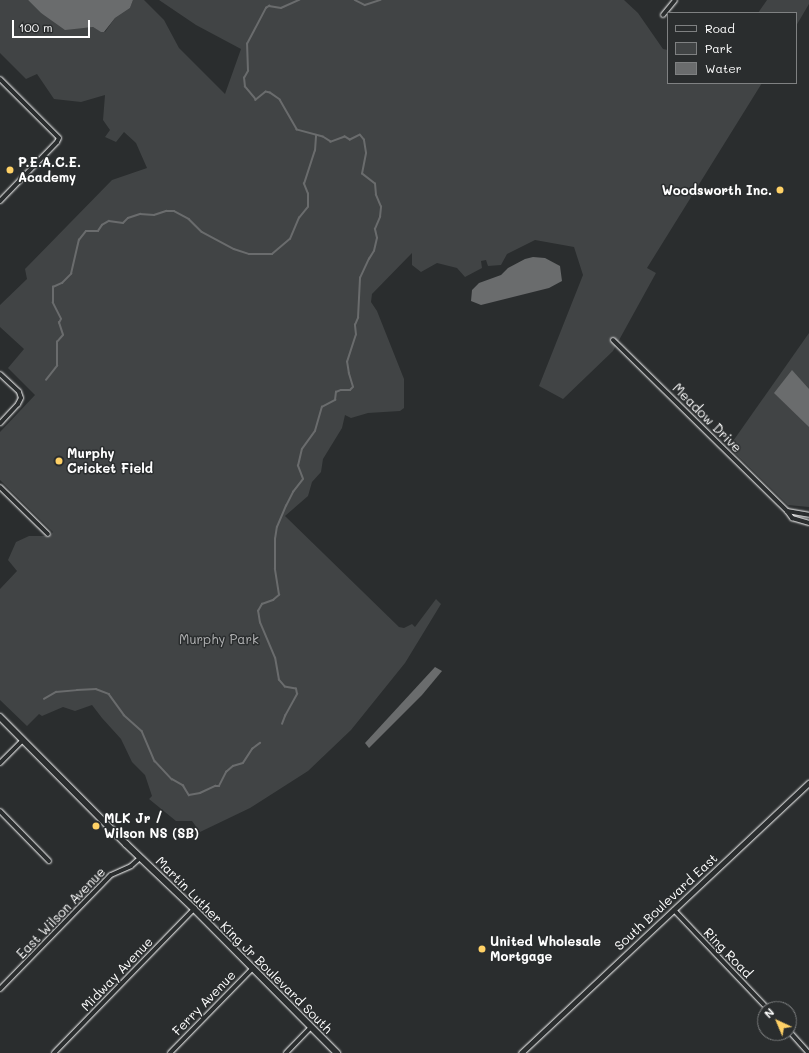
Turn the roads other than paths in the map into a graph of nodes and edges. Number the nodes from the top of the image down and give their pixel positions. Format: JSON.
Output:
{"nodes":[{"id":1,"x":675,"y":0,"type":"edge"},
{"id":2,"x":663,"y":15,"type":"dead end"},
{"id":3,"x":0,"y":79,"type":"edge"},
{"id":4,"x":0,"y":201,"type":"edge"},
{"id":5,"x":613,"y":340,"type":"dead end"},
{"id":6,"x":0,"y":374,"type":"edge"},
{"id":7,"x":0,"y":423,"type":"edge"},
{"id":8,"x":0,"y":487,"type":"edge"},
{"id":9,"x":787,"y":511,"type":"junction"},
{"id":10,"x":809,"y":515,"type":"edge"},
{"id":11,"x":809,"y":523,"type":"edge"},
{"id":12,"x":48,"y":534,"type":"dead end"},
{"id":13,"x":0,"y":717,"type":"edge"},
{"id":14,"x":23,"y":740,"type":"junction"},
{"id":15,"x":0,"y":763,"type":"edge"},
{"id":16,"x":809,"y":783,"type":"edge"},
{"id":17,"x":0,"y":811,"type":"edge"},
{"id":18,"x":140,"y":858,"type":"junction"},
{"id":19,"x":49,"y":860,"type":"dead end"},
{"id":20,"x":194,"y":909,"type":"junction"},
{"id":21,"x":674,"y":910,"type":"junction"},
{"id":22,"x":253,"y":968,"type":"junction"},
{"id":23,"x":0,"y":989,"type":"edge"},
{"id":24,"x":760,"y":1001,"type":"edge"},
{"id":25,"x":311,"y":1027,"type":"junction"},
{"id":26,"x":797,"y":1040,"type":"edge"},
{"id":27,"x":54,"y":1053,"type":"edge"},
{"id":28,"x":170,"y":1053,"type":"edge"},
{"id":29,"x":286,"y":1053,"type":"edge"},
{"id":30,"x":337,"y":1053,"type":"edge"},
{"id":31,"x":521,"y":1053,"type":"edge"},
{"id":32,"x":809,"y":1053,"type":"edge"}],
"edges":[{"from":1,"to":2,"type":"street"},
{"from":3,"to":4,"type":"street"},
{"from":5,"to":9,"type":"street","name":"Meadow Drive"},
{"from":6,"to":7,"type":"street"},
{"from":8,"to":12,"type":"street"},
{"from":9,"to":10,"type":"street"},
{"from":9,"to":11,"type":"street","name":"Meadow Drive"},
{"from":13,"to":14,"type":"main road","name":"Martin Luther King Jr Boulevard South"},
{"from":14,"to":15,"type":"street"},
{"from":14,"to":18,"type":"main road","name":"Martin Luther King Jr Boulevard South"},
{"from":16,"to":21,"type":"street","name":"South Boulevard East"},
{"from":17,"to":19,"type":"street"},
{"from":18,"to":20,"type":"main road","name":"Martin Luther King Jr Boulevard South"},
{"from":18,"to":23,"type":"street","name":"East Wilson Avenue"},
{"from":20,"to":22,"type":"main road","name":"Martin Luther King Jr Boulevard South"},
{"from":20,"to":27,"type":"street","name":"Midway Avenue"},
{"from":21,"to":24,"type":"street","name":"Ring Road"},
{"from":21,"to":31,"type":"street","name":"South Boulevard East"},
{"from":22,"to":25,"type":"main road","name":"Martin Luther King Jr Boulevard South"},
{"from":22,"to":28,"type":"street","name":"Ferry Avenue"},
{"from":25,"to":29,"type":"street"},
{"from":25,"to":30,"type":"main road","name":"Martin Luther King Jr Boulevard South"},
{"from":26,"to":32,"type":"street"}]}
